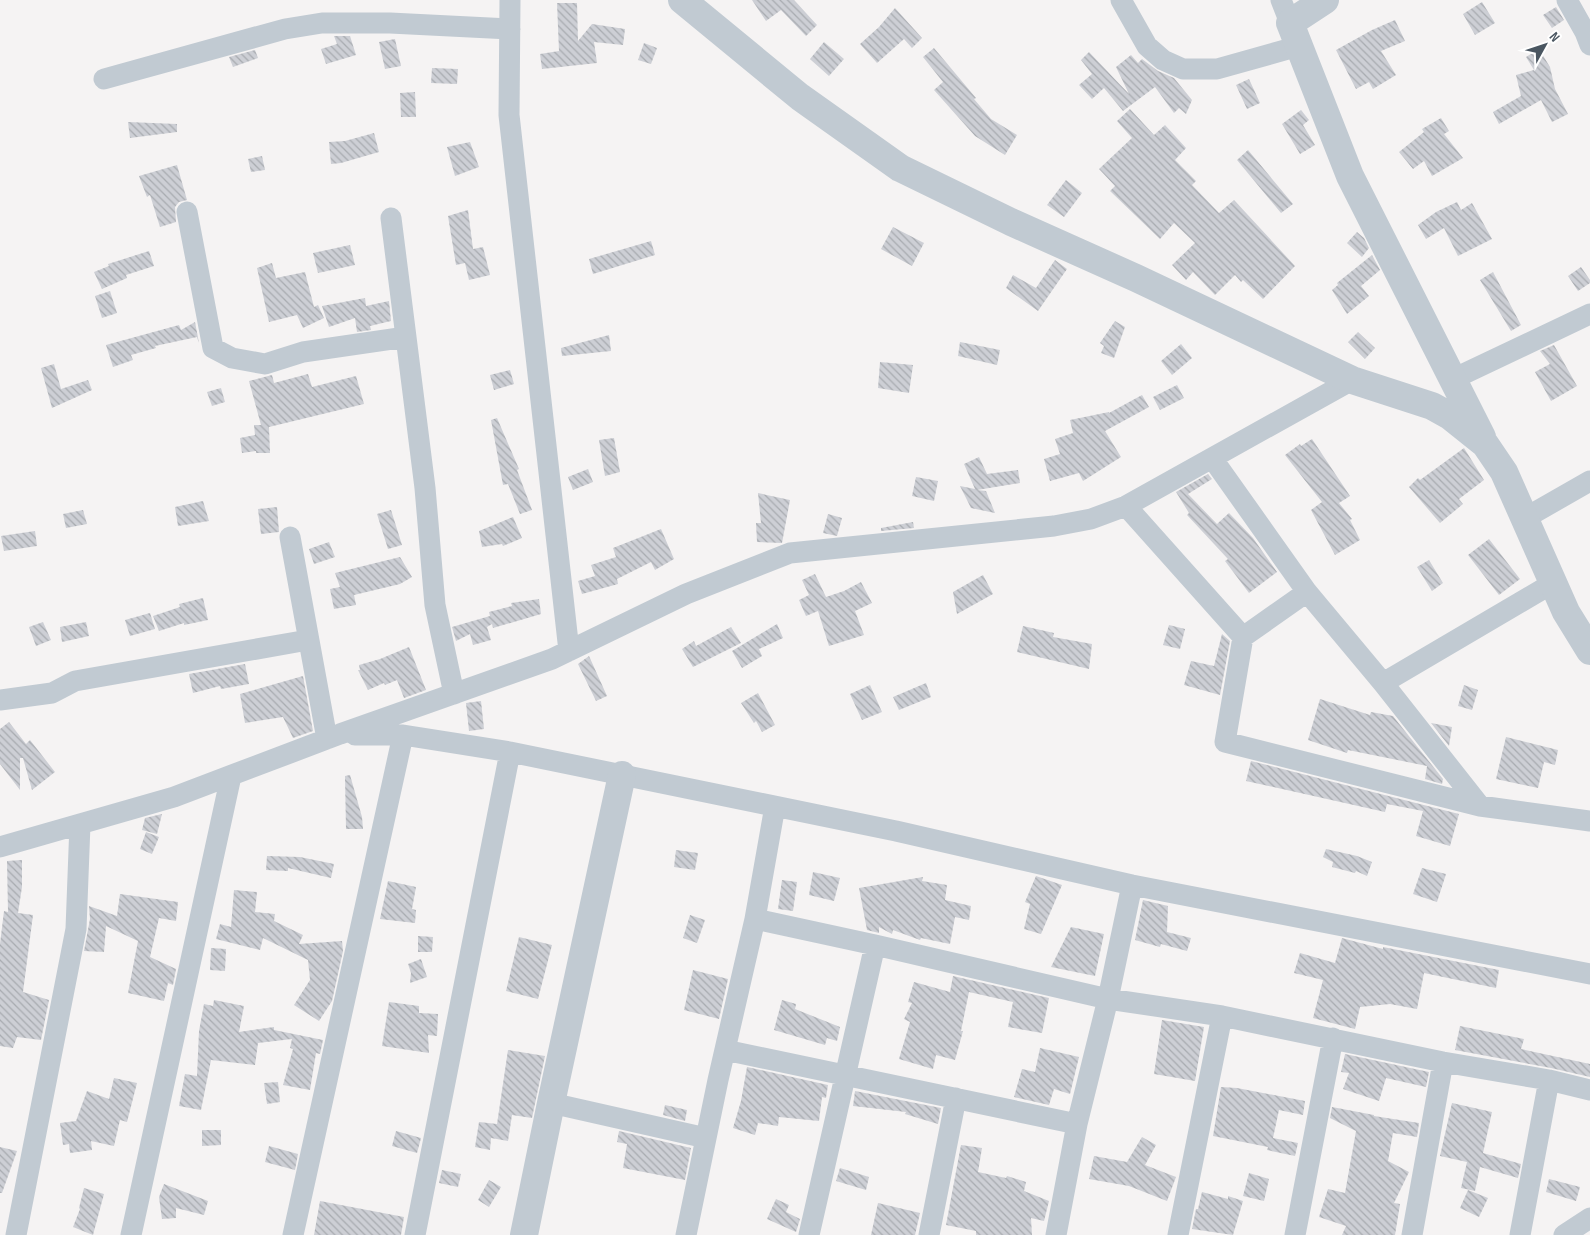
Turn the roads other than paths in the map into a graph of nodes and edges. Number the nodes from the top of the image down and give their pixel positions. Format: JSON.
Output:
{"nodes":[{"id":1,"x":510,"y":0,"type":"edge"},
{"id":2,"x":682,"y":0,"type":"edge"},
{"id":3,"x":1121,"y":0,"type":"edge"},
{"id":4,"x":1325,"y":0,"type":"edge"},
{"id":5,"x":1566,"y":0,"type":"edge"},
{"id":6,"x":1290,"y":23,"type":"edge"},
{"id":7,"x":510,"y":29,"type":"junction"},
{"id":8,"x":1590,"y":45,"type":"edge"},
{"id":9,"x":104,"y":79,"type":"dead end"},
{"id":10,"x":187,"y":212,"type":"dead end"},
{"id":11,"x":391,"y":218,"type":"dead end"},
{"id":12,"x":1590,"y":314,"type":"edge"},
{"id":13,"x":406,"y":337,"type":"junction"},
{"id":14,"x":1453,"y":379,"type":"junction"},
{"id":15,"x":1352,"y":380,"type":"junction"},
{"id":16,"x":1485,"y":444,"type":"junction"},
{"id":17,"x":1212,"y":458,"type":"junction"},
{"id":18,"x":1590,"y":481,"type":"edge"},
{"id":19,"x":1126,"y":506,"type":"junction"},
{"id":20,"x":1525,"y":518,"type":"junction"},
{"id":21,"x":290,"y":537,"type":"dead end"},
{"id":22,"x":1553,"y":583,"type":"junction"},
{"id":23,"x":1307,"y":592,"type":"junction"},
{"id":24,"x":1243,"y":637,"type":"junction"},
{"id":25,"x":308,"y":640,"type":"junction"},
{"id":26,"x":1590,"y":649,"type":"edge"},
{"id":27,"x":568,"y":651,"type":"junction"},
{"id":28,"x":1382,"y":683,"type":"junction"},
{"id":29,"x":454,"y":694,"type":"junction"},
{"id":30,"x":0,"y":700,"type":"edge"},
{"id":31,"x":404,"y":735,"type":"junction"},
{"id":32,"x":334,"y":737,"type":"junction"},
{"id":33,"x":510,"y":752,"type":"junction"},
{"id":34,"x":622,"y":775,"type":"junction"},
{"id":35,"x":231,"y":776,"type":"junction"},
{"id":36,"x":775,"y":806,"type":"junction"},
{"id":37,"x":1480,"y":806,"type":"junction"},
{"id":38,"x":1590,"y":821,"type":"edge"},
{"id":39,"x":80,"y":824,"type":"junction"},
{"id":40,"x":0,"y":848,"type":"edge"},
{"id":41,"x":1132,"y":885,"type":"junction"},
{"id":42,"x":755,"y":919,"type":"junction"},
{"id":43,"x":875,"y":944,"type":"junction"},
{"id":44,"x":1590,"y":974,"type":"edge"},
{"id":45,"x":1108,"y":999,"type":"junction"},
{"id":46,"x":1222,"y":1016,"type":"junction"},
{"id":47,"x":1333,"y":1038,"type":"junction"},
{"id":48,"x":725,"y":1050,"type":"junction"},
{"id":49,"x":1443,"y":1062,"type":"junction"},
{"id":50,"x":846,"y":1075,"type":"junction"},
{"id":51,"x":1549,"y":1080,"type":"junction"},
{"id":52,"x":1590,"y":1090,"type":"edge"},
{"id":53,"x":956,"y":1098,"type":"junction"},
{"id":54,"x":551,"y":1103,"type":"junction"},
{"id":55,"x":1077,"y":1124,"type":"junction"},
{"id":56,"x":706,"y":1138,"type":"junction"},
{"id":57,"x":1590,"y":1218,"type":"edge"},
{"id":58,"x":16,"y":1233,"type":"edge"},
{"id":59,"x":131,"y":1235,"type":"edge"},
{"id":60,"x":293,"y":1235,"type":"edge"},
{"id":61,"x":415,"y":1235,"type":"edge"},
{"id":62,"x":524,"y":1235,"type":"edge"},
{"id":63,"x":686,"y":1235,"type":"edge"},
{"id":64,"x":809,"y":1235,"type":"edge"},
{"id":65,"x":929,"y":1235,"type":"edge"},
{"id":66,"x":1056,"y":1235,"type":"edge"},
{"id":67,"x":1178,"y":1235,"type":"edge"},
{"id":68,"x":1295,"y":1235,"type":"edge"},
{"id":69,"x":1412,"y":1235,"type":"edge"},
{"id":70,"x":1520,"y":1235,"type":"edge"},
{"id":71,"x":1564,"y":1235,"type":"edge"}],
"edges":[{"from":1,"to":7,"type":"street"},
{"from":2,"to":15,"type":"street"},
{"from":3,"to":6,"type":"street"},
{"from":4,"to":6,"type":"street"},
{"from":5,"to":8,"type":"street"},
{"from":6,"to":14,"type":"street"},
{"from":7,"to":9,"type":"street"},
{"from":7,"to":27,"type":"street"},
{"from":10,"to":13,"type":"street"},
{"from":11,"to":13,"type":"street"},
{"from":12,"to":14,"type":"street"},
{"from":13,"to":29,"type":"street"},
{"from":14,"to":16,"type":"street"},
{"from":15,"to":16,"type":"street"},
{"from":15,"to":17,"type":"street"},
{"from":16,"to":20,"type":"street"},
{"from":17,"to":19,"type":"street"},
{"from":17,"to":23,"type":"street"},
{"from":18,"to":20,"type":"street"},
{"from":19,"to":24,"type":"street"},
{"from":19,"to":27,"type":"street"},
{"from":20,"to":22,"type":"street"},
{"from":21,"to":25,"type":"street"},
{"from":22,"to":26,"type":"street"},
{"from":22,"to":28,"type":"street"},
{"from":23,"to":24,"type":"street"},
{"from":23,"to":28,"type":"street"},
{"from":24,"to":37,"type":"street"},
{"from":25,"to":30,"type":"street"},
{"from":25,"to":32,"type":"street"},
{"from":27,"to":29,"type":"street"},
{"from":28,"to":37,"type":"street"},
{"from":29,"to":32,"type":"street"},
{"from":31,"to":32,"type":"street"},
{"from":31,"to":33,"type":"street"},
{"from":31,"to":60,"type":"street"},
{"from":32,"to":35,"type":"street"},
{"from":33,"to":34,"type":"street"},
{"from":33,"to":61,"type":"street"},
{"from":34,"to":36,"type":"street"},
{"from":34,"to":54,"type":"street"},
{"from":35,"to":39,"type":"street"},
{"from":35,"to":59,"type":"street"},
{"from":36,"to":41,"type":"street"},
{"from":36,"to":42,"type":"street"},
{"from":37,"to":38,"type":"street"},
{"from":39,"to":40,"type":"street"},
{"from":39,"to":58,"type":"street"},
{"from":41,"to":44,"type":"street"},
{"from":41,"to":45,"type":"street"},
{"from":42,"to":43,"type":"street"},
{"from":42,"to":48,"type":"street"},
{"from":43,"to":45,"type":"street"},
{"from":43,"to":50,"type":"street"},
{"from":45,"to":46,"type":"street"},
{"from":45,"to":55,"type":"street"},
{"from":46,"to":47,"type":"street"},
{"from":46,"to":67,"type":"street"},
{"from":47,"to":49,"type":"street"},
{"from":47,"to":68,"type":"street"},
{"from":48,"to":50,"type":"street"},
{"from":48,"to":56,"type":"street"},
{"from":49,"to":51,"type":"street"},
{"from":49,"to":69,"type":"street"},
{"from":50,"to":53,"type":"street"},
{"from":50,"to":64,"type":"street"},
{"from":51,"to":52,"type":"street"},
{"from":51,"to":70,"type":"street"},
{"from":53,"to":55,"type":"street"},
{"from":53,"to":65,"type":"street"},
{"from":54,"to":56,"type":"street"},
{"from":54,"to":62,"type":"street"},
{"from":55,"to":66,"type":"street"},
{"from":56,"to":63,"type":"street"},
{"from":57,"to":71,"type":"street"}]}
